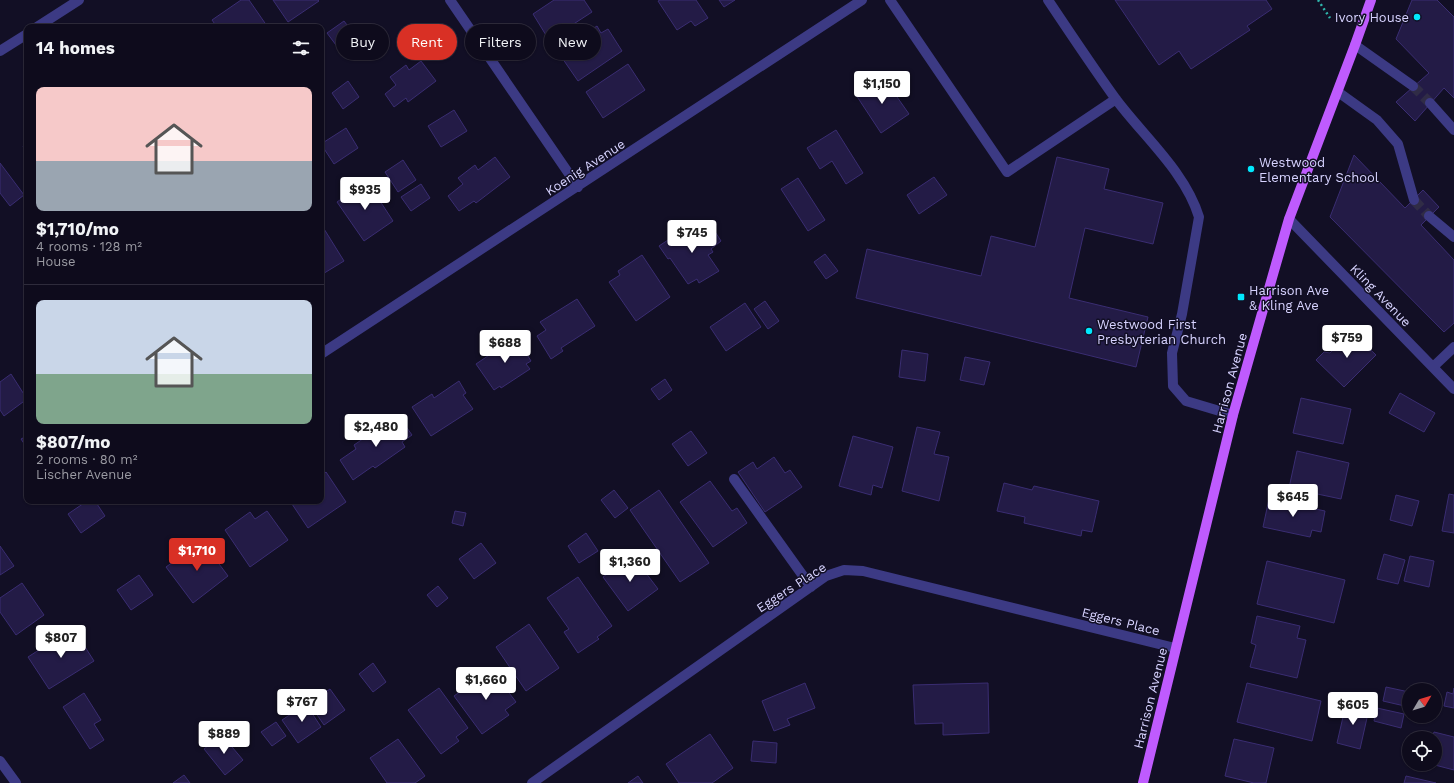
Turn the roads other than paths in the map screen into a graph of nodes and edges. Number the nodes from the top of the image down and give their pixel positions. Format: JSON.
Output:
{"nodes":[{"id":1,"x":79,"y":0,"type":"edge"},
{"id":2,"x":450,"y":0,"type":"edge"},
{"id":3,"x":862,"y":0,"type":"edge"},
{"id":4,"x":890,"y":0,"type":"edge"},
{"id":5,"x":1048,"y":0,"type":"edge"},
{"id":6,"x":1371,"y":0,"type":"edge"},
{"id":7,"x":42,"y":24,"type":"edge"},
{"id":8,"x":24,"y":36,"type":"edge"},
{"id":9,"x":1355,"y":45,"type":"junction"},
{"id":10,"x":0,"y":51,"type":"edge"},
{"id":11,"x":1413,"y":86,"type":"tunnel mouth"},
{"id":12,"x":1338,"y":92,"type":"junction"},
{"id":13,"x":1116,"y":99,"type":"junction"},
{"id":14,"x":1430,"y":103,"type":"tunnel mouth"},
{"id":15,"x":1454,"y":130,"type":"edge"},
{"id":16,"x":578,"y":187,"type":"junction"},
{"id":17,"x":1414,"y":200,"type":"tunnel mouth"},
{"id":18,"x":1429,"y":216,"type":"tunnel mouth"},
{"id":19,"x":1289,"y":219,"type":"junction"},
{"id":20,"x":1454,"y":237,"type":"edge"},
{"id":21,"x":1454,"y":347,"type":"edge"},
{"id":22,"x":324,"y":352,"type":"edge"},
{"id":23,"x":1433,"y":367,"type":"junction"},
{"id":24,"x":1454,"y":389,"type":"edge"},
{"id":25,"x":1232,"y":415,"type":"junction"},
{"id":26,"x":734,"y":479,"type":"dead end"},
{"id":27,"x":811,"y":587,"type":"junction"},
{"id":28,"x":1176,"y":648,"type":"junction"},
{"id":29,"x":0,"y":761,"type":"edge"},
{"id":30,"x":16,"y":783,"type":"edge"},
{"id":31,"x":532,"y":783,"type":"edge"},
{"id":32,"x":1143,"y":783,"type":"edge"}],
"edges":[{"from":1,"to":7,"type":"street"},
{"from":2,"to":16,"type":"street"},
{"from":3,"to":16,"type":"street","name":"Koenig Avenue"},
{"from":4,"to":13,"type":"street"},
{"from":5,"to":13,"type":"street"},
{"from":6,"to":9,"type":"main road","name":"Harrison Avenue"},
{"from":8,"to":10,"type":"street"},
{"from":9,"to":11,"type":"street"},
{"from":9,"to":12,"type":"main road","name":"Harrison Avenue"},
{"from":12,"to":17,"type":"street"},
{"from":12,"to":19,"type":"main road","name":"Harrison Avenue"},
{"from":13,"to":25,"type":"street"},
{"from":14,"to":15,"type":"street"},
{"from":16,"to":22,"type":"street","name":"Koenig Avenue"},
{"from":18,"to":20,"type":"street"},
{"from":19,"to":23,"type":"street","name":"Kling Avenue"},
{"from":19,"to":25,"type":"main road","name":"Harrison Avenue"},
{"from":21,"to":23,"type":"street"},
{"from":23,"to":24,"type":"street","name":"Kling Avenue"},
{"from":25,"to":28,"type":"main road","name":"Harrison Avenue"},
{"from":26,"to":27,"type":"street"},
{"from":27,"to":28,"type":"street","name":"Eggers Place"},
{"from":27,"to":31,"type":"street","name":"Eggers Place"},
{"from":28,"to":32,"type":"main road","name":"Harrison Avenue"},
{"from":29,"to":30,"type":"street"}]}
